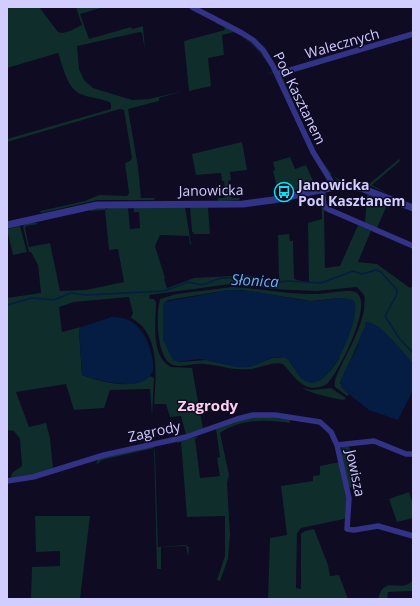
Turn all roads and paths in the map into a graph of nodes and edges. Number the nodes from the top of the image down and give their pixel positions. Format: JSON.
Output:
{"nodes":[{"id":1,"x":192,"y":7,"type":"edge"},
{"id":2,"x":413,"y":34,"type":"edge"},
{"id":3,"x":277,"y":74,"type":"junction"},
{"id":4,"x":334,"y":186,"type":"junction"},
{"id":5,"x":322,"y":188,"type":"junction"},
{"id":6,"x":413,"y":208,"type":"edge"},
{"id":7,"x":7,"y":225,"type":"edge"},
{"id":8,"x":413,"y":246,"type":"edge"},
{"id":9,"x":338,"y":445,"type":"junction"},
{"id":10,"x":413,"y":454,"type":"edge"},
{"id":11,"x":7,"y":481,"type":"edge"},
{"id":12,"x":413,"y":536,"type":"edge"}],
"edges":[{"from":1,"to":3,"type":"street","name":"Pod Kasztanem"},
{"from":2,"to":3,"type":"street","name":"Walecznych"},
{"from":3,"to":4,"type":"street","name":"Pod Kasztanem"},
{"from":4,"to":5,"type":"street","name":"Janowicka"},
{"from":4,"to":6,"type":"street","name":"Janowicka"},
{"from":5,"to":7,"type":"street","name":"Janowicka"},
{"from":5,"to":8,"type":"street"},
{"from":9,"to":10,"type":"street"},
{"from":9,"to":11,"type":"street","name":"Zagrody"},
{"from":9,"to":12,"type":"street","name":"Jowisza"}]}
